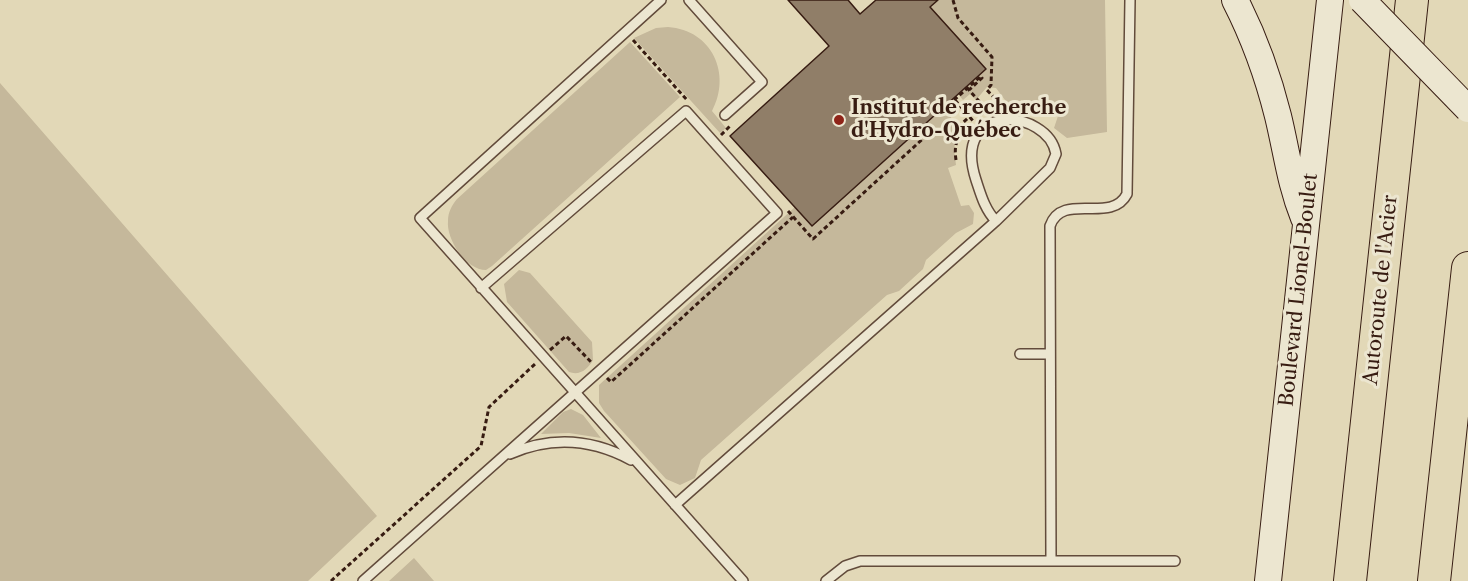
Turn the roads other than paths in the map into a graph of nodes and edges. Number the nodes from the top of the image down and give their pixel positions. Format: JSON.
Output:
{"nodes":[{"id":1,"x":661,"y":0,"type":"edge"},
{"id":2,"x":689,"y":0,"type":"edge"},
{"id":3,"x":1130,"y":0,"type":"edge"},
{"id":4,"x":1235,"y":0,"type":"edge"},
{"id":5,"x":1330,"y":0,"type":"edge"},
{"id":6,"x":1362,"y":0,"type":"edge"},
{"id":7,"x":1412,"y":0,"type":"edge"},
{"id":8,"x":1468,"y":109,"type":"edge"},
{"id":9,"x":725,"y":115,"type":"dead end"},
{"id":10,"x":996,"y":221,"type":"junction"},
{"id":11,"x":1306,"y":222,"type":"junction"},
{"id":12,"x":1468,"y":268,"type":"edge"},
{"id":13,"x":482,"y":288,"type":"junction"},
{"id":14,"x":1020,"y":354,"type":"dead end"},
{"id":15,"x":1049,"y":354,"type":"junction"},
{"id":16,"x":575,"y":392,"type":"junction"},
{"id":17,"x":502,"y":457,"type":"junction"},
{"id":18,"x":637,"y":463,"type":"junction"},
{"id":19,"x":675,"y":505,"type":"junction"},
{"id":20,"x":1051,"y":561,"type":"junction"},
{"id":21,"x":1175,"y":561,"type":"dead end"},
{"id":22,"x":363,"y":581,"type":"edge"},
{"id":23,"x":743,"y":581,"type":"edge"},
{"id":24,"x":826,"y":581,"type":"edge"},
{"id":25,"x":1268,"y":581,"type":"edge"},
{"id":26,"x":1350,"y":581,"type":"edge"},
{"id":27,"x":1434,"y":581,"type":"edge"}],
"edges":[{"from":1,"to":13,"type":"lane"},
{"from":2,"to":9,"type":"lane"},
{"from":3,"to":15,"type":"lane"},
{"from":4,"to":11,"type":"street"},
{"from":5,"to":11,"type":"street","name":"Boulevard Lionel-Boulet"},
{"from":6,"to":8,"type":"street","bridge":true},
{"from":7,"to":26,"type":"highway","name":"Autoroute de l'Acier"},
{"from":10,"to":10,"type":"lane"},
{"from":10,"to":19,"type":"lane"},
{"from":11,"to":25,"type":"street","name":"Boulevard Lionel-Boulet"},
{"from":12,"to":27,"type":"highway"},
{"from":13,"to":16,"type":"lane"},
{"from":13,"to":16,"type":"lane"},
{"from":14,"to":15,"type":"lane"},
{"from":15,"to":20,"type":"lane"},
{"from":16,"to":17,"type":"lane"},
{"from":16,"to":18,"type":"lane"},
{"from":17,"to":18,"type":"lane"},
{"from":17,"to":22,"type":"lane"},
{"from":18,"to":19,"type":"lane"},
{"from":19,"to":23,"type":"lane"},
{"from":20,"to":21,"type":"lane"},
{"from":20,"to":24,"type":"lane"}]}
